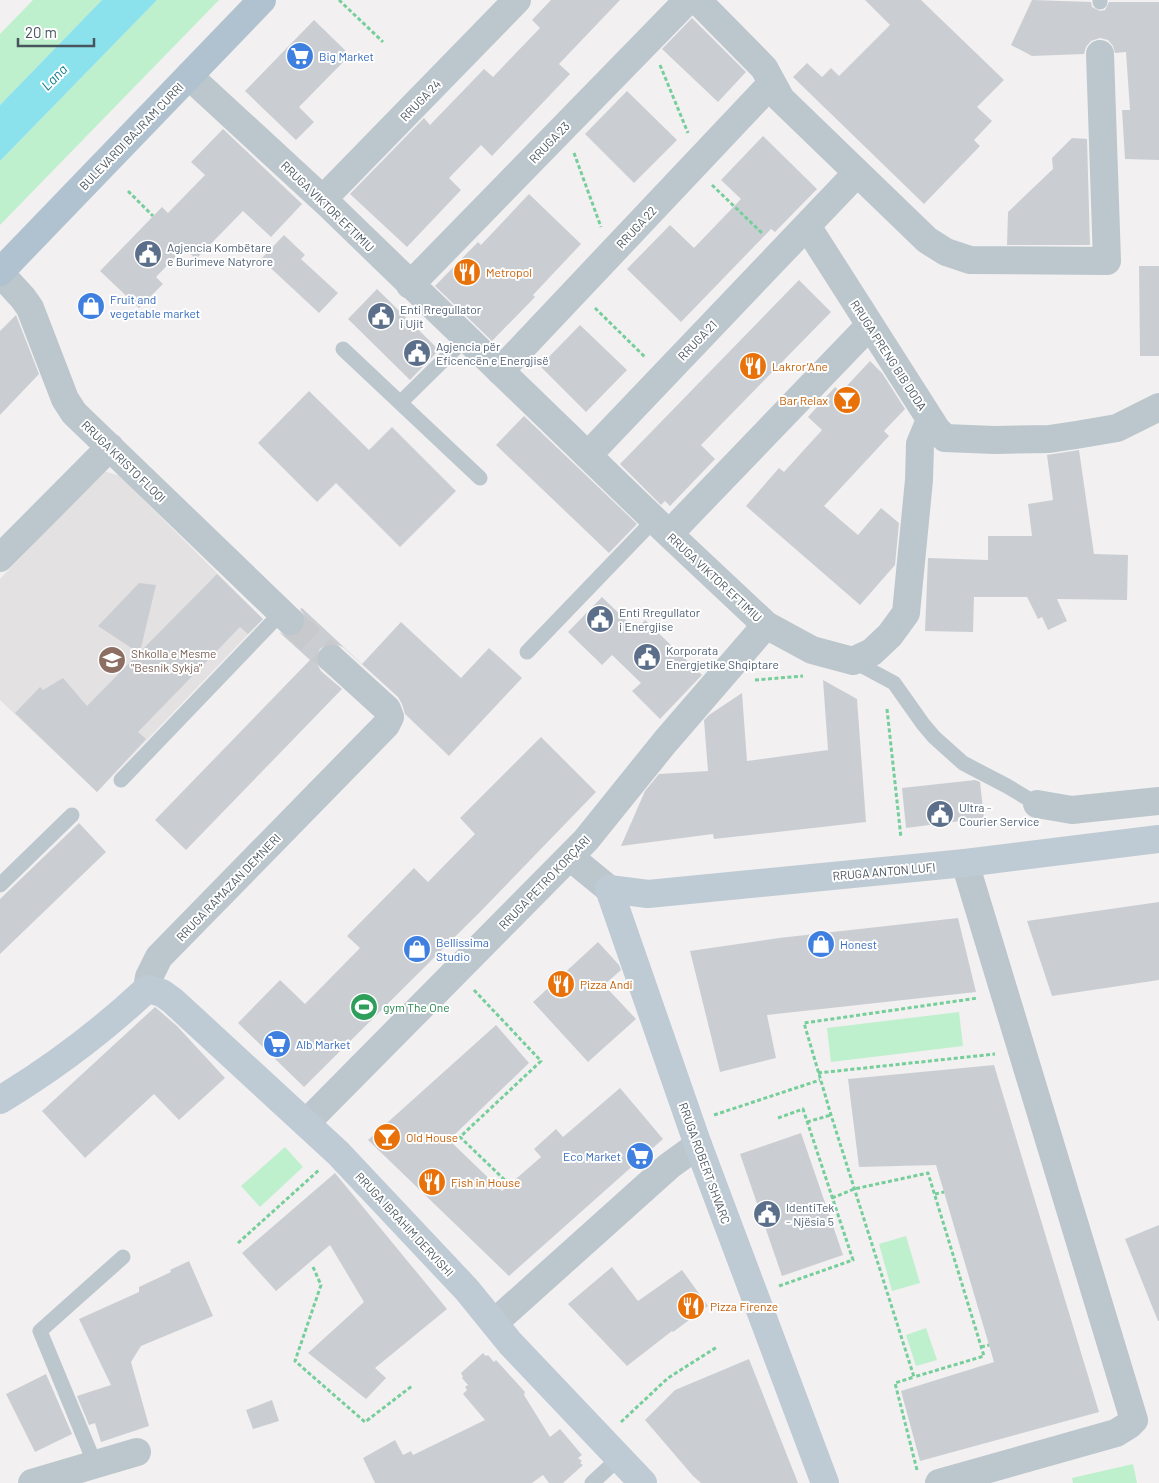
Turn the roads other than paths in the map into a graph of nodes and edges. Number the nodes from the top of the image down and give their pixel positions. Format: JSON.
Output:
{"nodes":[{"id":1,"x":262,"y":0,"type":"edge"},
{"id":2,"x":517,"y":0,"type":"edge"},
{"id":3,"x":688,"y":0,"type":"edge"},
{"id":4,"x":696,"y":0,"type":"edge"},
{"id":5,"x":1100,"y":54,"type":"dead end"},
{"id":6,"x":189,"y":76,"type":"junction"},
{"id":7,"x":772,"y":83,"type":"junction"},
{"id":8,"x":857,"y":173,"type":"junction"},
{"id":9,"x":323,"y":200,"type":"junction"},
{"id":10,"x":807,"y":226,"type":"junction"},
{"id":11,"x":0,"y":272,"type":"edge"},
{"id":12,"x":410,"y":285,"type":"junction"},
{"id":13,"x":870,"y":324,"type":"junction"},
{"id":14,"x":466,"y":338,"type":"junction"},
{"id":15,"x":343,"y":349,"type":"dead end"},
{"id":16,"x":500,"y":371,"type":"junction"},
{"id":17,"x":401,"y":402,"type":"junction"},
{"id":18,"x":1159,"y":407,"type":"edge"},
{"id":19,"x":930,"y":420,"type":"junction"},
{"id":20,"x":110,"y":447,"type":"junction"},
{"id":21,"x":588,"y":455,"type":"junction"},
{"id":22,"x":480,"y":478,"type":"dead end"},
{"id":23,"x":662,"y":527,"type":"junction"},
{"id":24,"x":0,"y":558,"type":"edge"},
{"id":25,"x":285,"y":617,"type":"joint"},
{"id":26,"x":766,"y":625,"type":"junction"},
{"id":27,"x":527,"y":652,"type":"dead end"},
{"id":28,"x":332,"y":659,"type":"tunnel mouth"},
{"id":29,"x":853,"y":661,"type":"junction"},
{"id":30,"x":121,"y":780,"type":"dead end"},
{"id":31,"x":1159,"y":801,"type":"edge"},
{"id":32,"x":1037,"y":804,"type":"joint"},
{"id":33,"x":72,"y":815,"type":"dead end"},
{"id":34,"x":1159,"y":839,"type":"edge"},
{"id":35,"x":570,"y":857,"type":"junction"},
{"id":36,"x":965,"y":863,"type":"junction"},
{"id":37,"x":0,"y":885,"type":"edge"},
{"id":38,"x":609,"y":889,"type":"junction"},
{"id":39,"x":147,"y":988,"type":"junction"},
{"id":40,"x":0,"y":1100,"type":"edge"},
{"id":41,"x":306,"y":1123,"type":"junction"},
{"id":42,"x":694,"y":1134,"type":"junction"},
{"id":43,"x":123,"y":1257,"type":"dead end"},
{"id":44,"x":494,"y":1323,"type":"junction"},
{"id":45,"x":610,"y":1449,"type":"junction"},
{"id":46,"x":137,"y":1452,"type":"dead end"},
{"id":47,"x":95,"y":1464,"type":"junction"},
{"id":48,"x":928,"y":1479,"type":"edge"},
{"id":49,"x":32,"y":1483,"type":"edge"},
{"id":50,"x":592,"y":1483,"type":"edge"},
{"id":51,"x":642,"y":1483,"type":"edge"},
{"id":52,"x":825,"y":1483,"type":"edge"}],
"edges":[{"from":1,"to":6,"type":"main road","name":"BULEVARDI BAJRAM CURRI"},
{"from":2,"to":9,"type":"street","name":"RRUGA 24"},
{"from":3,"to":12,"type":"street","name":"RRUGA 23"},
{"from":4,"to":7,"type":"street"},
{"from":5,"to":8,"type":"street"},
{"from":6,"to":9,"type":"street","name":"RRUGA VIKTOR EFTIMIU"},
{"from":6,"to":11,"type":"main road","name":"BULEVARDI BAJRAM CURRI"},
{"from":7,"to":8,"type":"street"},
{"from":7,"to":16,"type":"street","name":"RRUGA 22"},
{"from":8,"to":10,"type":"street"},
{"from":9,"to":12,"type":"street","name":"RRUGA VIKTOR EFTIMIU"},
{"from":10,"to":13,"type":"street","name":"RRUGA PRENG BIB DODA"},
{"from":10,"to":21,"type":"street","name":"RRUGA 21"},
{"from":11,"to":20,"type":"street","name":"RRUGA KRISTO FLOQI"},
{"from":12,"to":14,"type":"street","name":"RRUGA VIKTOR EFTIMIU"},
{"from":13,"to":19,"type":"street","name":"RRUGA PRENG BIB DODA"},
{"from":13,"to":23,"type":"street"},
{"from":14,"to":16,"type":"street","name":"RRUGA VIKTOR EFTIMIU"},
{"from":14,"to":17,"type":"lane"},
{"from":15,"to":17,"type":"lane"},
{"from":16,"to":21,"type":"street","name":"RRUGA VIKTOR EFTIMIU"},
{"from":17,"to":22,"type":"lane"},
{"from":18,"to":19,"type":"street"},
{"from":19,"to":29,"type":"street","name":"RRUGA PRENG BIB DODA"},
{"from":20,"to":24,"type":"street"},
{"from":20,"to":25,"type":"street","name":"RRUGA KRISTO FLOQI"},
{"from":21,"to":23,"type":"street","name":"RRUGA VIKTOR EFTIMIU"},
{"from":23,"to":26,"type":"street","name":"RRUGA VIKTOR EFTIMIU"},
{"from":23,"to":27,"type":"lane"},
{"from":25,"to":30,"type":"lane"},
{"from":26,"to":29,"type":"street","name":"RRUGA VIKTOR EFTIMIU"},
{"from":26,"to":35,"type":"street","name":"RRUGA PETRO KORÇARI"},
{"from":28,"to":39,"type":"street","name":"RRUGA RAMAZAN DEMNERI"},
{"from":29,"to":32,"type":"lane","name":"RRUGA VIKTOR EFTIMIU"},
{"from":31,"to":32,"type":"street","name":"RRUGA VIKTOR EFTIMIU"},
{"from":33,"to":37,"type":"lane"},
{"from":34,"to":36,"type":"street","name":"RRUGA ANTON LUFI"},
{"from":35,"to":38,"type":"street"},
{"from":35,"to":41,"type":"street","name":"RRUGA PETRO KORÇARI"},
{"from":36,"to":38,"type":"street","name":"RRUGA ANTON LUFI"},
{"from":36,"to":48,"type":"street"},
{"from":38,"to":42,"type":"street","name":"RRUGA ROBERT SHVARC"},
{"from":39,"to":40,"type":"street","name":"RRUGA RAMAZAN DEMNERI"},
{"from":39,"to":41,"type":"street","name":"RRUGA IBRAHIM DERVISHI"},
{"from":41,"to":44,"type":"street","name":"RRUGA IBRAHIM DERVISHI"},
{"from":42,"to":44,"type":"street"},
{"from":42,"to":52,"type":"street","name":"RRUGA ROBERT SHVARC"},
{"from":43,"to":47,"type":"lane"},
{"from":44,"to":45,"type":"street","name":"RRUGA IBRAHIM DERVISHI"},
{"from":45,"to":50,"type":"lane"},
{"from":45,"to":51,"type":"street","name":"RRUGA IBRAHIM DERVISHI"},
{"from":46,"to":47,"type":"street"},
{"from":47,"to":49,"type":"street"}]}
